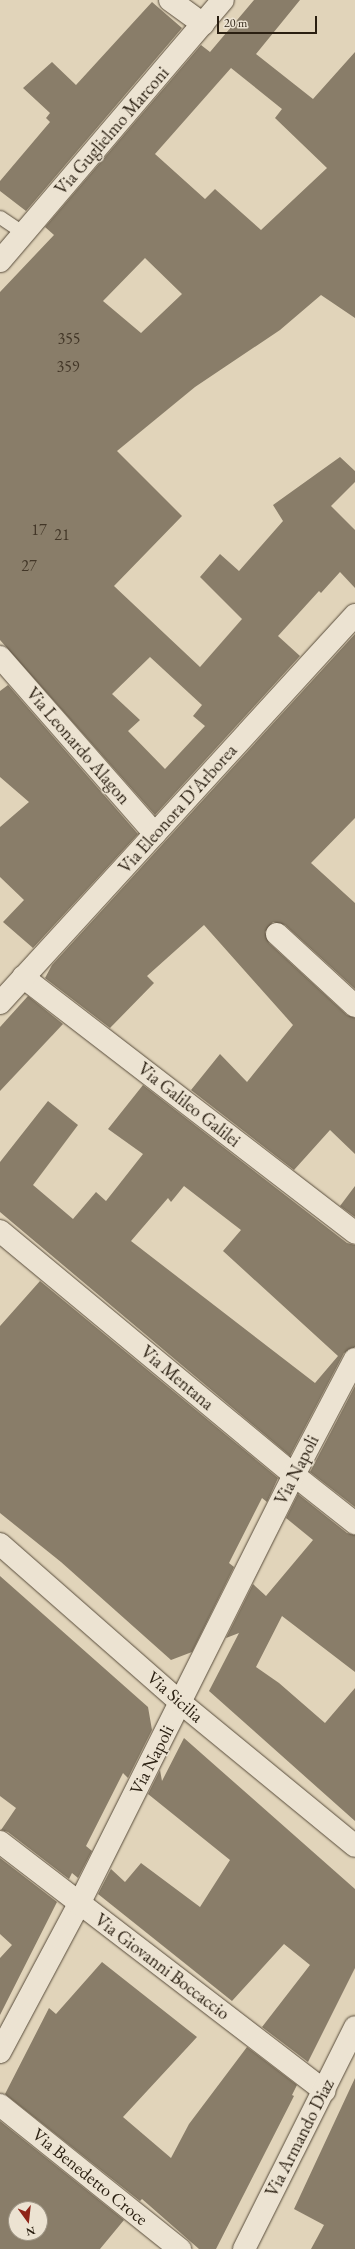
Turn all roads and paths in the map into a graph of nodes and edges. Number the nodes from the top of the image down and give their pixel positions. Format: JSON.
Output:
{"nodes":[{"id":1,"x":170,"y":0,"type":"edge"},
{"id":2,"x":223,"y":0,"type":"edge"},
{"id":3,"x":203,"y":24,"type":"junction"},
{"id":4,"x":0,"y":217,"type":"edge"},
{"id":5,"x":24,"y":233,"type":"junction"},
{"id":6,"x":0,"y":261,"type":"edge"},
{"id":7,"x":355,"y":615,"type":"edge"},
{"id":8,"x":0,"y":657,"type":"edge"},
{"id":9,"x":155,"y":834,"type":"junction"},
{"id":10,"x":277,"y":934,"type":"dead end"},
{"id":11,"x":23,"y":977,"type":"junction"},
{"id":12,"x":0,"y":1003,"type":"edge"},
{"id":13,"x":355,"y":1006,"type":"edge"},
{"id":14,"x":0,"y":1231,"type":"edge"},
{"id":15,"x":355,"y":1233,"type":"edge"},
{"id":16,"x":355,"y":1359,"type":"edge"},
{"id":17,"x":294,"y":1475,"type":"junction"},
{"id":18,"x":355,"y":1523,"type":"edge"},
{"id":19,"x":0,"y":1544,"type":"edge"},
{"id":20,"x":181,"y":1703,"type":"junction"},
{"id":21,"x":0,"y":1842,"type":"edge"},
{"id":22,"x":355,"y":1846,"type":"edge"},
{"id":23,"x":79,"y":1904,"type":"junction"},
{"id":24,"x":355,"y":2027,"type":"edge"},
{"id":25,"x":0,"y":2052,"type":"edge"},
{"id":26,"x":325,"y":2091,"type":"junction"},
{"id":27,"x":0,"y":2105,"type":"edge"},
{"id":28,"x":180,"y":2249,"type":"edge"},
{"id":29,"x":244,"y":2249,"type":"edge"}],
"edges":[{"from":1,"to":3,"type":"street"},
{"from":2,"to":3,"type":"street","name":"Via Guglielmo Marconi"},
{"from":3,"to":5,"type":"street","name":"Via Guglielmo Marconi"},
{"from":4,"to":5,"type":"lane"},
{"from":5,"to":6,"type":"street","name":"Via Guglielmo Marconi"},
{"from":7,"to":9,"type":"street","name":"Via Eleonora D'Arborea"},
{"from":8,"to":9,"type":"street","name":"Via Leonardo Alagon"},
{"from":9,"to":11,"type":"street","name":"Via Eleonora D'Arborea"},
{"from":10,"to":13,"type":"street"},
{"from":11,"to":12,"type":"street","name":"Via Eleonora D'Arborea"},
{"from":11,"to":15,"type":"street","name":"Via Galileo Galilei"},
{"from":14,"to":17,"type":"street","name":"Via Mentana"},
{"from":16,"to":17,"type":"street","name":"Via Napoli"},
{"from":17,"to":18,"type":"street","name":"Via Mentana"},
{"from":17,"to":20,"type":"street","name":"Via Napoli"},
{"from":19,"to":20,"type":"street","name":"Via Sicilia"},
{"from":20,"to":22,"type":"street","name":"Via Sicilia"},
{"from":20,"to":23,"type":"street","name":"Via Napoli"},
{"from":21,"to":23,"type":"street","name":"Via Giovanni Boccaccio"},
{"from":23,"to":25,"type":"street","name":"Via Napoli"},
{"from":23,"to":26,"type":"street","name":"Via Giovanni Boccaccio"},
{"from":24,"to":26,"type":"street","name":"Via Armando Diaz"},
{"from":26,"to":29,"type":"street","name":"Via Armando Diaz"},
{"from":27,"to":28,"type":"street","name":"Via Benedetto Croce"}]}
